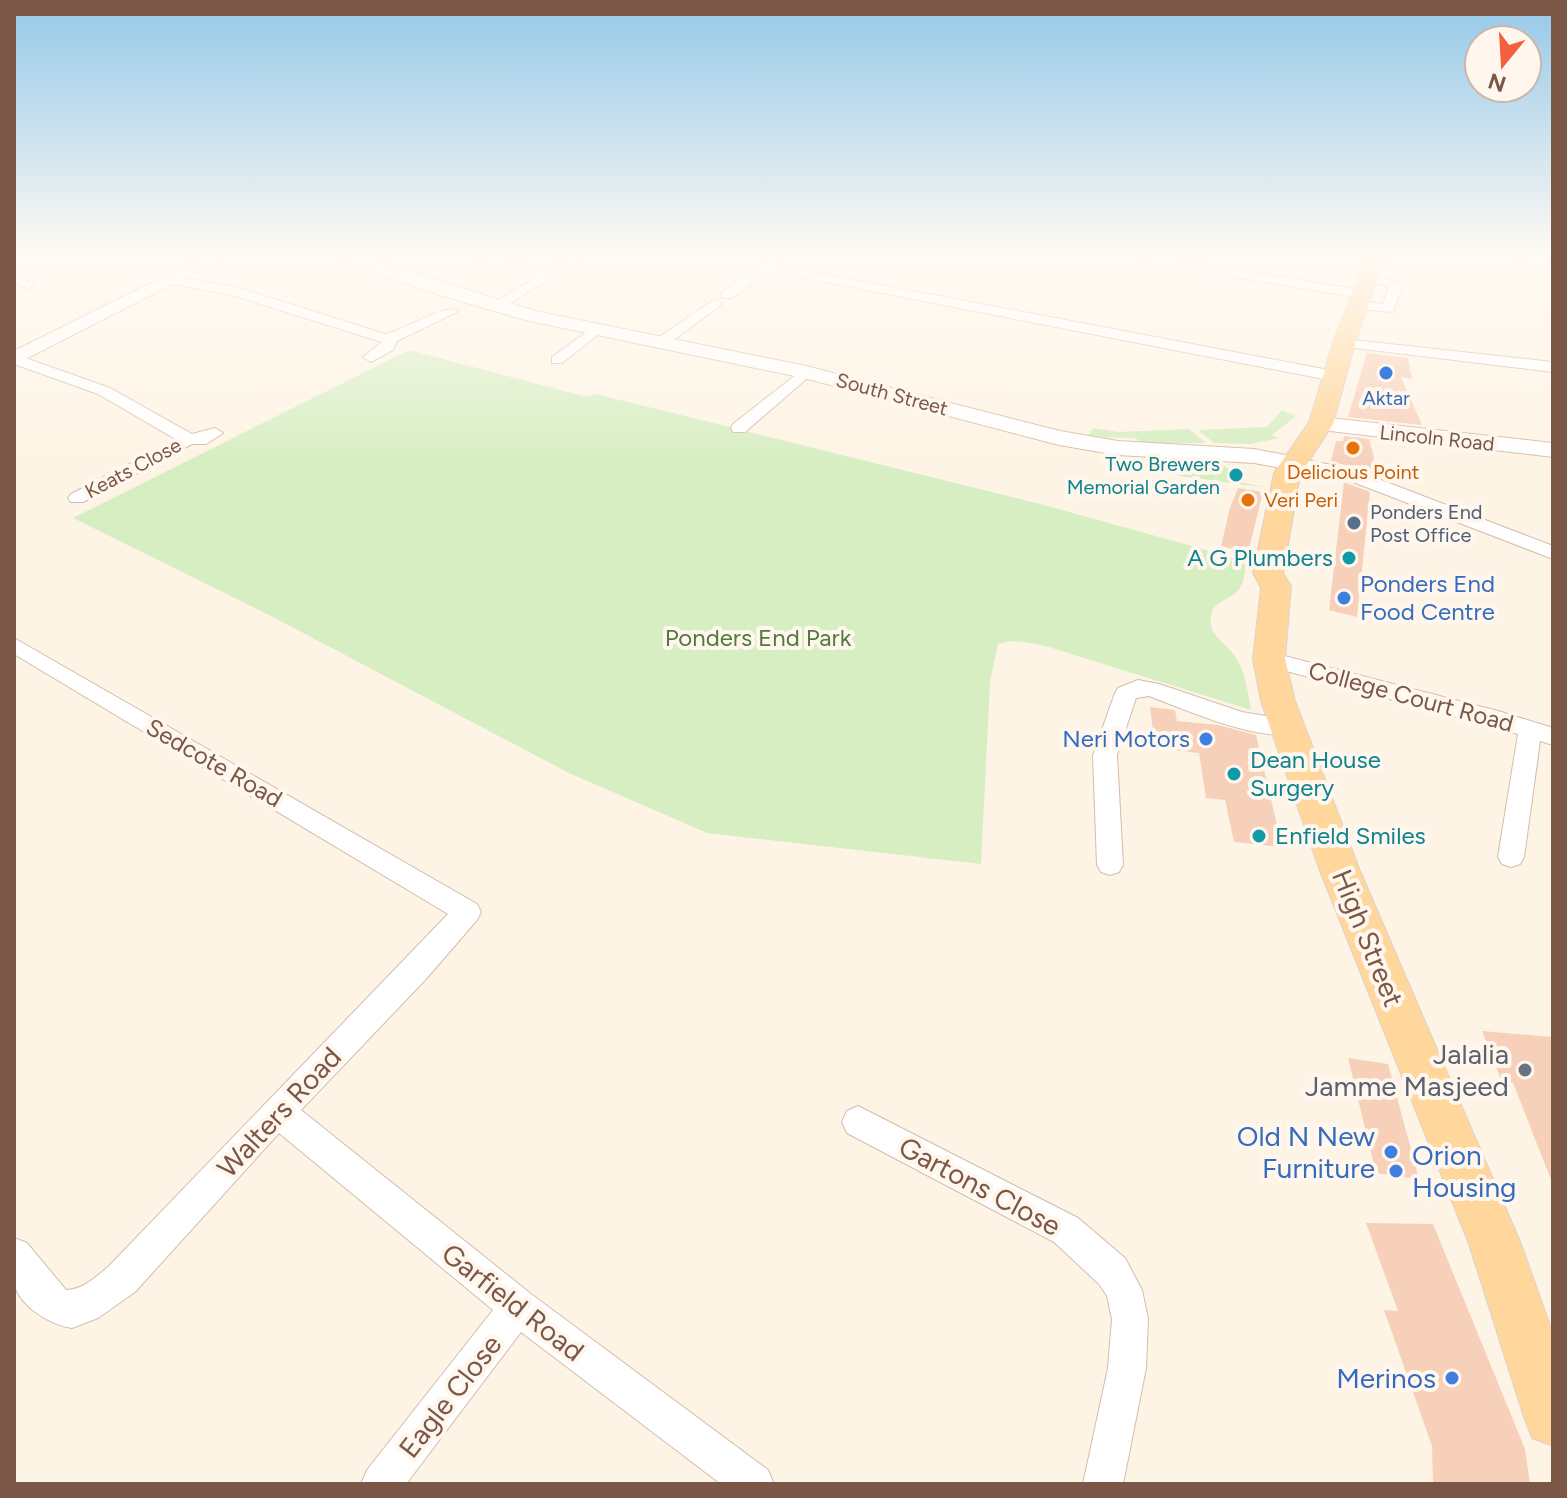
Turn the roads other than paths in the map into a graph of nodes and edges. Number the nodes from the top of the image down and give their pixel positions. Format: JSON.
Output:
{"nodes":[{"id":1,"x":76,"y":328,"type":"edge"},
{"id":2,"x":353,"y":328,"type":"edge"},
{"id":3,"x":417,"y":328,"type":"edge"},
{"id":4,"x":586,"y":328,"type":"edge"},
{"id":5,"x":681,"y":328,"type":"edge"},
{"id":6,"x":1096,"y":328,"type":"edge"},
{"id":7,"x":1349,"y":328,"type":"edge"},
{"id":8,"x":595,"y":330,"type":"junction"},
{"id":9,"x":385,"y":338,"type":"junction"},
{"id":10,"x":660,"y":343,"type":"junction"},
{"id":11,"x":1344,"y":343,"type":"junction"},
{"id":12,"x":371,"y":357,"type":"dead end"},
{"id":13,"x":14,"y":359,"type":"edge"},
{"id":14,"x":557,"y":360,"type":"dead end"},
{"id":15,"x":1553,"y":367,"type":"edge"},
{"id":16,"x":806,"y":372,"type":"junction"},
{"id":17,"x":1334,"y":376,"type":"junction"},
{"id":18,"x":1321,"y":424,"type":"junction"},
{"id":19,"x":739,"y":428,"type":"dead end"},
{"id":20,"x":215,"y":433,"type":"dead end"},
{"id":21,"x":188,"y":439,"type":"junction"},
{"id":22,"x":1553,"y":450,"type":"edge"},
{"id":23,"x":1298,"y":464,"type":"junction"},
{"id":24,"x":77,"y":498,"type":"dead end"},
{"id":25,"x":1553,"y":553,"type":"edge"},
{"id":26,"x":14,"y":645,"type":"edge"},
{"id":27,"x":1269,"y":659,"type":"junction"},
{"id":28,"x":1287,"y":727,"type":"junction"},
{"id":29,"x":1541,"y":734,"type":"edge"},
{"id":30,"x":1511,"y":857,"type":"dead end"},
{"id":31,"x":1110,"y":865,"type":"dead end"},
{"id":32,"x":415,"y":881,"type":"joint"},
{"id":33,"x":278,"y":1112,"type":"junction"},
{"id":34,"x":858,"y":1122,"type":"dead end"},
{"id":35,"x":14,"y":1256,"type":"edge"},
{"id":36,"x":518,"y":1307,"type":"junction"},
{"id":37,"x":1540,"y":1336,"type":"edge"},
{"id":38,"x":1553,"y":1417,"type":"edge"},
{"id":39,"x":381,"y":1484,"type":"edge"},
{"id":40,"x":754,"y":1484,"type":"edge"},
{"id":41,"x":1103,"y":1484,"type":"edge"}],
"edges":[{"from":1,"to":13,"type":"street"},
{"from":2,"to":9,"type":"street"},
{"from":3,"to":9,"type":"street"},
{"from":4,"to":8,"type":"street","name":"South Street"},
{"from":5,"to":10,"type":"street"},
{"from":6,"to":17,"type":"street"},
{"from":7,"to":11,"type":"main road","name":"High Street"},
{"from":8,"to":10,"type":"street","name":"South Street"},
{"from":8,"to":14,"type":"street"},
{"from":9,"to":12,"type":"street"},
{"from":10,"to":16,"type":"street","name":"South Street"},
{"from":11,"to":15,"type":"street"},
{"from":11,"to":17,"type":"main road","name":"High Street"},
{"from":13,"to":21,"type":"street","name":"Keats Close"},
{"from":16,"to":19,"type":"street"},
{"from":16,"to":23,"type":"street","name":"South Street"},
{"from":17,"to":18,"type":"main road","name":"High Street"},
{"from":18,"to":22,"type":"street","name":"Lincoln Road"},
{"from":18,"to":23,"type":"main road","name":"High Street"},
{"from":20,"to":21,"type":"street","name":"Keats Close"},
{"from":21,"to":24,"type":"street","name":"Keats Close"},
{"from":23,"to":25,"type":"street"},
{"from":23,"to":27,"type":"main road","name":"High Street"},
{"from":26,"to":32,"type":"street","name":"Sedcote Road"},
{"from":27,"to":28,"type":"main road","name":"High Street"},
{"from":27,"to":29,"type":"street","name":"College Court Road"},
{"from":28,"to":31,"type":"street"},
{"from":28,"to":37,"type":"main road","name":"High Street"},
{"from":29,"to":30,"type":"street"},
{"from":32,"to":33,"type":"street","name":"Walters Road"},
{"from":33,"to":35,"type":"street","name":"Walters Road"},
{"from":33,"to":36,"type":"street","name":"Garfield Road"},
{"from":34,"to":41,"type":"street","name":"Gartons Close"},
{"from":36,"to":39,"type":"street","name":"Eagle Close"},
{"from":36,"to":40,"type":"street","name":"Garfield Road"},
{"from":37,"to":38,"type":"main road","name":"High Street"}]}
